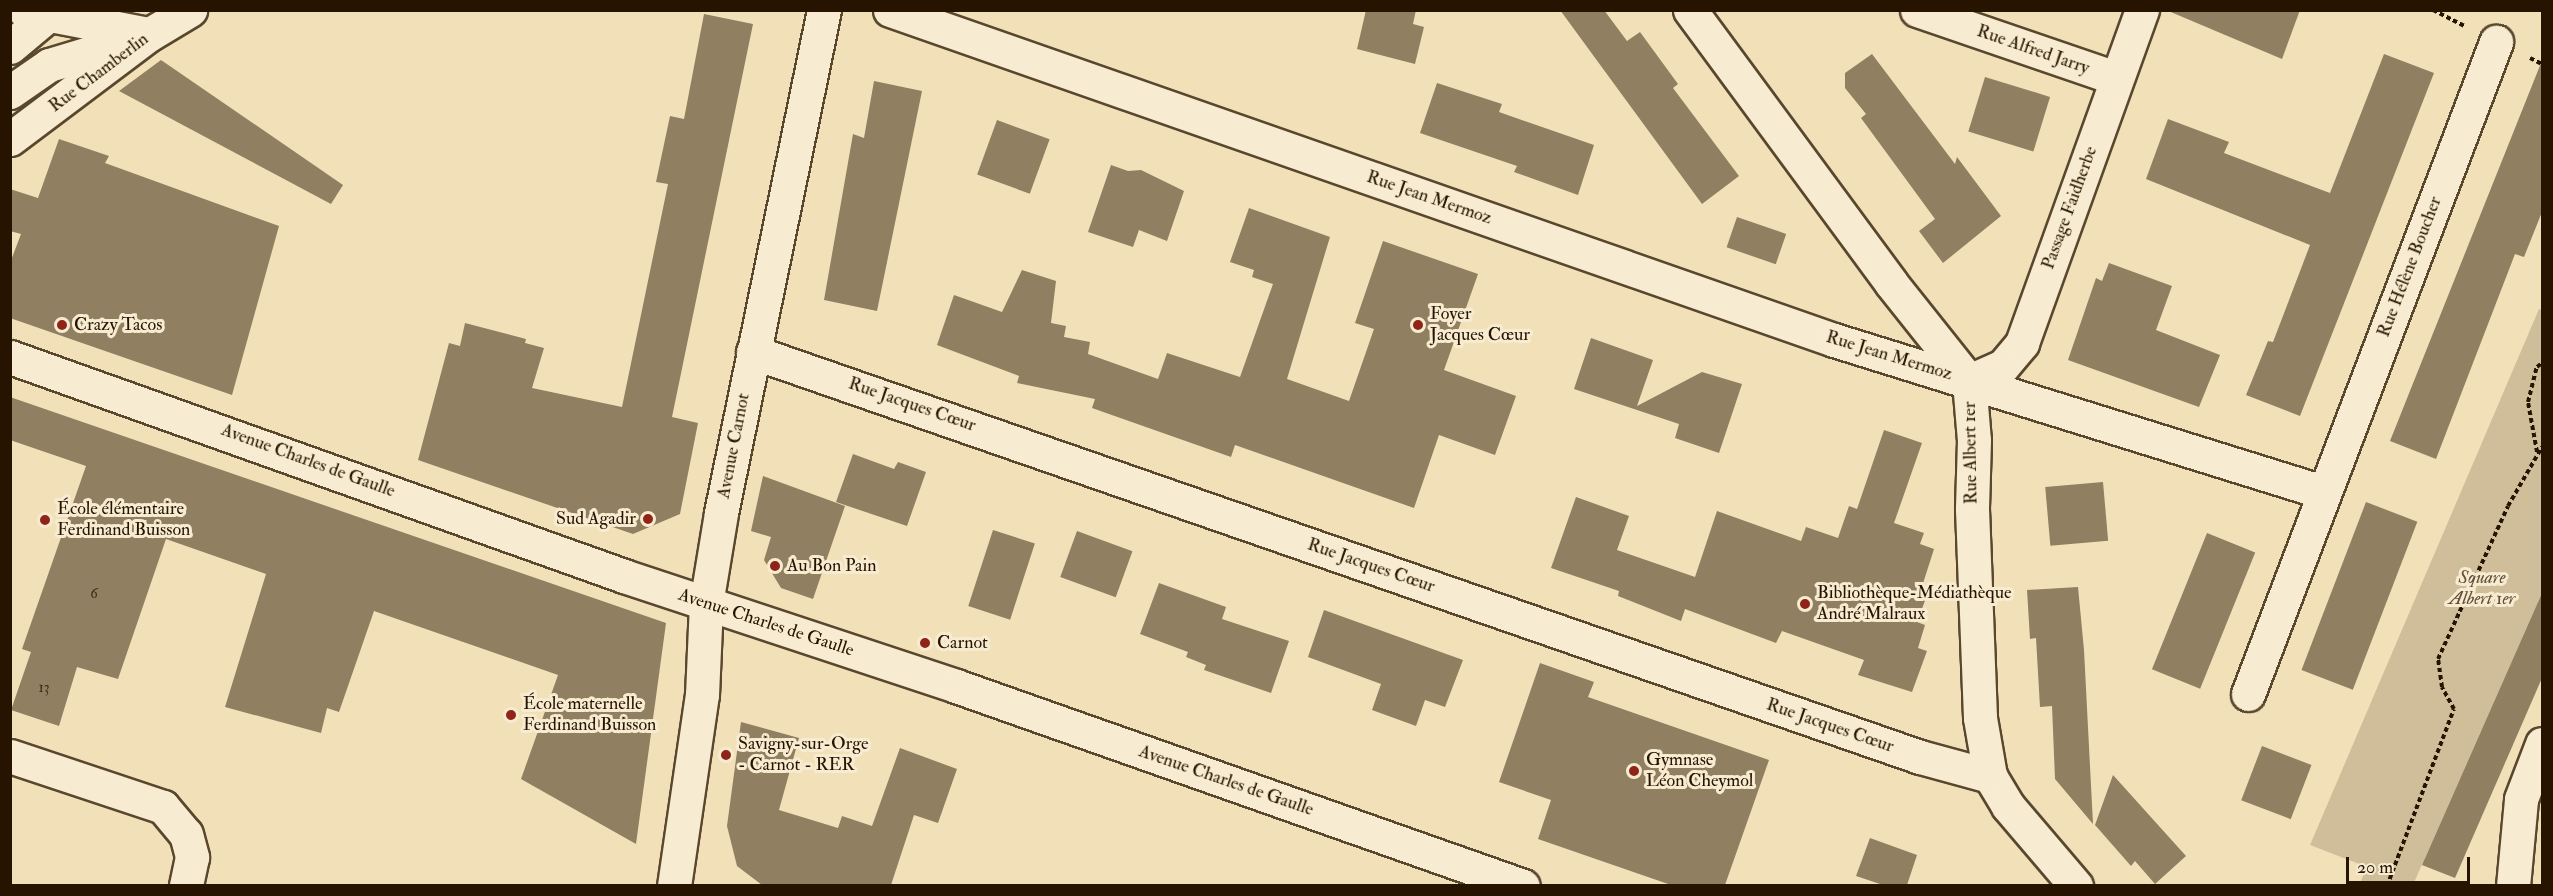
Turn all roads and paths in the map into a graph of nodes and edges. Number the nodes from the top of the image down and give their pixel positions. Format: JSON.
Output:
{"nodes":[{"id":1,"x":190,"y":10,"type":"edge"},
{"id":2,"x":824,"y":10,"type":"edge"},
{"id":3,"x":890,"y":10,"type":"edge"},
{"id":4,"x":1690,"y":10,"type":"edge"},
{"id":5,"x":1917,"y":10,"type":"edge"},
{"id":6,"x":2142,"y":10,"type":"edge"},
{"id":7,"x":35,"y":14,"type":"edge"},
{"id":8,"x":150,"y":34,"type":"junction"},
{"id":9,"x":2496,"y":42,"type":"dead end"},
{"id":10,"x":10,"y":47,"type":"edge"},
{"id":11,"x":2116,"y":78,"type":"junction"},
{"id":12,"x":10,"y":92,"type":"edge"},
{"id":13,"x":10,"y":139,"type":"edge"},
{"id":14,"x":753,"y":352,"type":"junction"},
{"id":15,"x":10,"y":357,"type":"edge"},
{"id":16,"x":2542,"y":363,"type":"edge"},
{"id":17,"x":1969,"y":381,"type":"junction"},
{"id":18,"x":2542,"y":447,"type":"edge"},
{"id":19,"x":2537,"y":453,"type":"junction"},
{"id":20,"x":2323,"y":492,"type":"junction"},
{"id":21,"x":706,"y":604,"type":"junction"},
{"id":22,"x":2248,"y":694,"type":"dead end"},
{"id":23,"x":2542,"y":744,"type":"edge"},
{"id":24,"x":10,"y":756,"type":"edge"},
{"id":25,"x":1990,"y":776,"type":"junction"},
{"id":26,"x":681,"y":883,"type":"edge"},
{"id":27,"x":186,"y":885,"type":"edge"},
{"id":28,"x":1523,"y":885,"type":"edge"},
{"id":29,"x":2076,"y":885,"type":"edge"},
{"id":30,"x":2387,"y":885,"type":"edge"},
{"id":31,"x":2513,"y":885,"type":"edge"}],
"edges":[{"from":1,"to":8,"type":"street","name":"Rue Chamberlin"},
{"from":2,"to":14,"type":"street","name":"Avenue Carnot"},
{"from":3,"to":17,"type":"street","name":"Rue Jean Mermoz"},
{"from":4,"to":17,"type":"street","name":"Rue Albert 1er"},
{"from":5,"to":11,"type":"street","name":"Rue Alfred Jarry"},
{"from":6,"to":11,"type":"street","name":"Passage Faidherbe"},
{"from":7,"to":8,"type":"street"},
{"from":7,"to":10,"type":"street"},
{"from":8,"to":12,"type":"street"},
{"from":8,"to":13,"type":"street","name":"Rue Chamberlin"},
{"from":9,"to":20,"type":"street","name":"Rue Hélène Boucher"},
{"from":11,"to":17,"type":"street","name":"Passage Faidherbe"},
{"from":14,"to":21,"type":"street","name":"Avenue Carnot"},
{"from":14,"to":25,"type":"street","name":"Rue Jacques Cœur"},
{"from":15,"to":21,"type":"street","name":"Avenue Charles de Gaulle"},
{"from":16,"to":19,"type":"path"},
{"from":17,"to":20,"type":"street"},
{"from":17,"to":25,"type":"street","name":"Rue Albert 1er"},
{"from":18,"to":19,"type":"path"},
{"from":19,"to":30,"type":"path"},
{"from":20,"to":22,"type":"street","name":"Rue Hélène Boucher"},
{"from":21,"to":26,"type":"street","name":"Avenue Carnot"},
{"from":21,"to":28,"type":"street","name":"Avenue Charles de Gaulle"},
{"from":23,"to":31,"type":"street"},
{"from":24,"to":27,"type":"street"},
{"from":25,"to":29,"type":"street","name":"Rue Albert 1er"}]}
